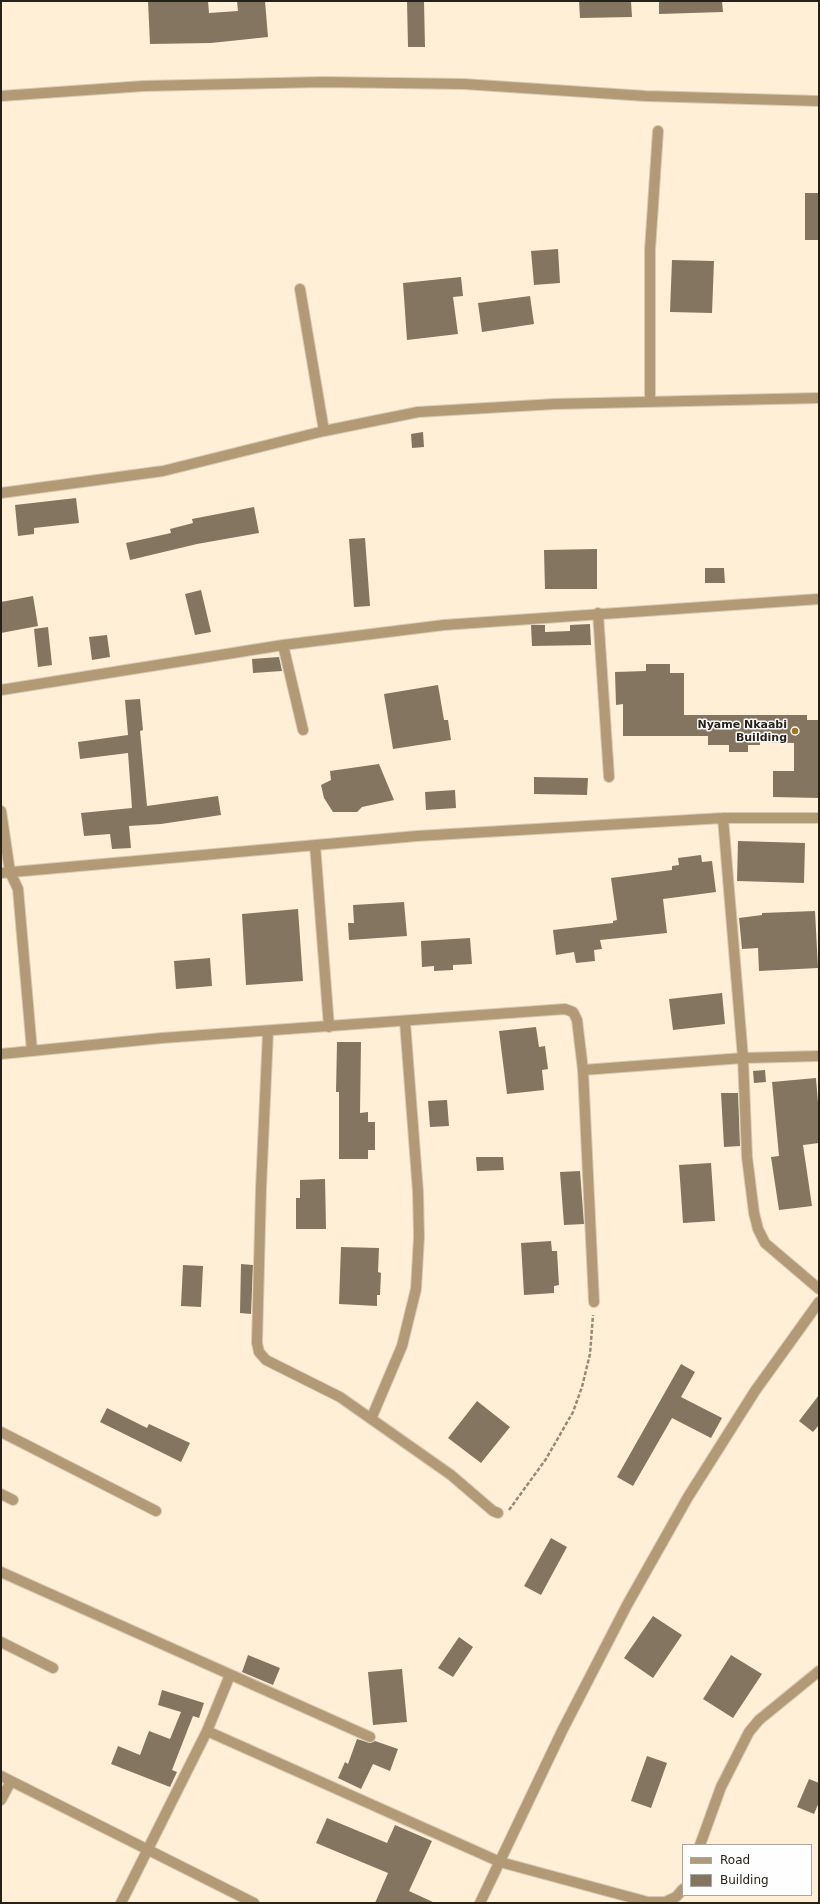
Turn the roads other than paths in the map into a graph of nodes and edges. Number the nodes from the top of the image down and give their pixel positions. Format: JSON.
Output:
{"nodes":[{"id":1,"x":1,"y":96,"type":"edge"},
{"id":2,"x":819,"y":101,"type":"edge"},
{"id":3,"x":658,"y":131,"type":"dead end"},
{"id":4,"x":300,"y":289,"type":"dead end"},
{"id":5,"x":819,"y":398,"type":"edge"},
{"id":6,"x":650,"y":402,"type":"junction"},
{"id":7,"x":324,"y":431,"type":"junction"},
{"id":8,"x":1,"y":493,"type":"edge"},
{"id":9,"x":819,"y":599,"type":"edge"},
{"id":10,"x":598,"y":613,"type":"junction"},
{"id":11,"x":283,"y":645,"type":"junction"},
{"id":12,"x":1,"y":690,"type":"edge"},
{"id":13,"x":303,"y":730,"type":"dead end"},
{"id":14,"x":609,"y":777,"type":"dead end"},
{"id":15,"x":1,"y":810,"type":"edge"},
{"id":16,"x":723,"y":818,"type":"junction"},
{"id":17,"x":819,"y":818,"type":"edge"},
{"id":18,"x":315,"y":845,"type":"junction"},
{"id":19,"x":6,"y":873,"type":"edge"},
{"id":20,"x":404,"y":1022,"type":"junction"},
{"id":21,"x":329,"y":1027,"type":"junction"},
{"id":22,"x":268,"y":1032,"type":"junction"},
{"id":23,"x":32,"y":1051,"type":"junction"},
{"id":24,"x":1,"y":1054,"type":"edge"},
{"id":25,"x":819,"y":1056,"type":"edge"},
{"id":26,"x":743,"y":1058,"type":"junction"},
{"id":27,"x":583,"y":1070,"type":"junction"},
{"id":28,"x":819,"y":1289,"type":"edge"},
{"id":29,"x":594,"y":1302,"type":"road end"},
{"id":30,"x":819,"y":1302,"type":"edge"},
{"id":31,"x":371,"y":1419,"type":"junction"},
{"id":32,"x":1,"y":1432,"type":"edge"},
{"id":33,"x":1,"y":1494,"type":"edge"},
{"id":34,"x":14,"y":1500,"type":"dead end"},
{"id":35,"x":156,"y":1511,"type":"dead end"},
{"id":36,"x":498,"y":1513,"type":"road end"},
{"id":37,"x":1,"y":1572,"type":"edge"},
{"id":38,"x":1,"y":1642,"type":"edge"},
{"id":39,"x":53,"y":1668,"type":"dead end"},
{"id":40,"x":819,"y":1672,"type":"edge"},
{"id":41,"x":230,"y":1675,"type":"junction"},
{"id":42,"x":207,"y":1731,"type":"junction"},
{"id":43,"x":370,"y":1737,"type":"dead end"},
{"id":44,"x":1,"y":1776,"type":"edge"},
{"id":45,"x":11,"y":1781,"type":"junction"},
{"id":46,"x":1,"y":1800,"type":"edge"},
{"id":47,"x":700,"y":1844,"type":"edge"},
{"id":48,"x":148,"y":1850,"type":"junction"},
{"id":49,"x":500,"y":1862,"type":"junction"},
{"id":50,"x":682,"y":1890,"type":"edge"},
{"id":51,"x":121,"y":1903,"type":"edge"},
{"id":52,"x":254,"y":1903,"type":"edge"},
{"id":53,"x":480,"y":1903,"type":"edge"}],
"edges":[{"from":1,"to":2,"type":"street"},
{"from":3,"to":6,"type":"street"},
{"from":4,"to":7,"type":"street"},
{"from":5,"to":6,"type":"street"},
{"from":6,"to":7,"type":"street"},
{"from":7,"to":8,"type":"street"},
{"from":9,"to":10,"type":"street"},
{"from":10,"to":11,"type":"street"},
{"from":10,"to":14,"type":"street"},
{"from":11,"to":12,"type":"street"},
{"from":11,"to":13,"type":"street"},
{"from":15,"to":19,"type":"street"},
{"from":16,"to":17,"type":"street"},
{"from":16,"to":18,"type":"street"},
{"from":16,"to":26,"type":"street"},
{"from":18,"to":19,"type":"street"},
{"from":18,"to":21,"type":"street"},
{"from":19,"to":23,"type":"street"},
{"from":20,"to":21,"type":"street"},
{"from":20,"to":27,"type":"street"},
{"from":20,"to":31,"type":"street"},
{"from":21,"to":22,"type":"street"},
{"from":22,"to":23,"type":"street"},
{"from":22,"to":31,"type":"street"},
{"from":23,"to":24,"type":"street"},
{"from":25,"to":26,"type":"street"},
{"from":26,"to":27,"type":"street"},
{"from":26,"to":28,"type":"street"},
{"from":27,"to":29,"type":"street"},
{"from":30,"to":49,"type":"street"},
{"from":31,"to":36,"type":"street"},
{"from":32,"to":35,"type":"street"},
{"from":33,"to":34,"type":"street"},
{"from":37,"to":41,"type":"street"},
{"from":38,"to":39,"type":"street"},
{"from":40,"to":47,"type":"street"},
{"from":41,"to":42,"type":"street"},
{"from":41,"to":43,"type":"street"},
{"from":42,"to":48,"type":"street"},
{"from":42,"to":49,"type":"street"},
{"from":44,"to":45,"type":"street"},
{"from":45,"to":46,"type":"street"},
{"from":45,"to":48,"type":"street"},
{"from":48,"to":51,"type":"street"},
{"from":48,"to":52,"type":"street"},
{"from":49,"to":50,"type":"street"},
{"from":49,"to":53,"type":"street"}]}
